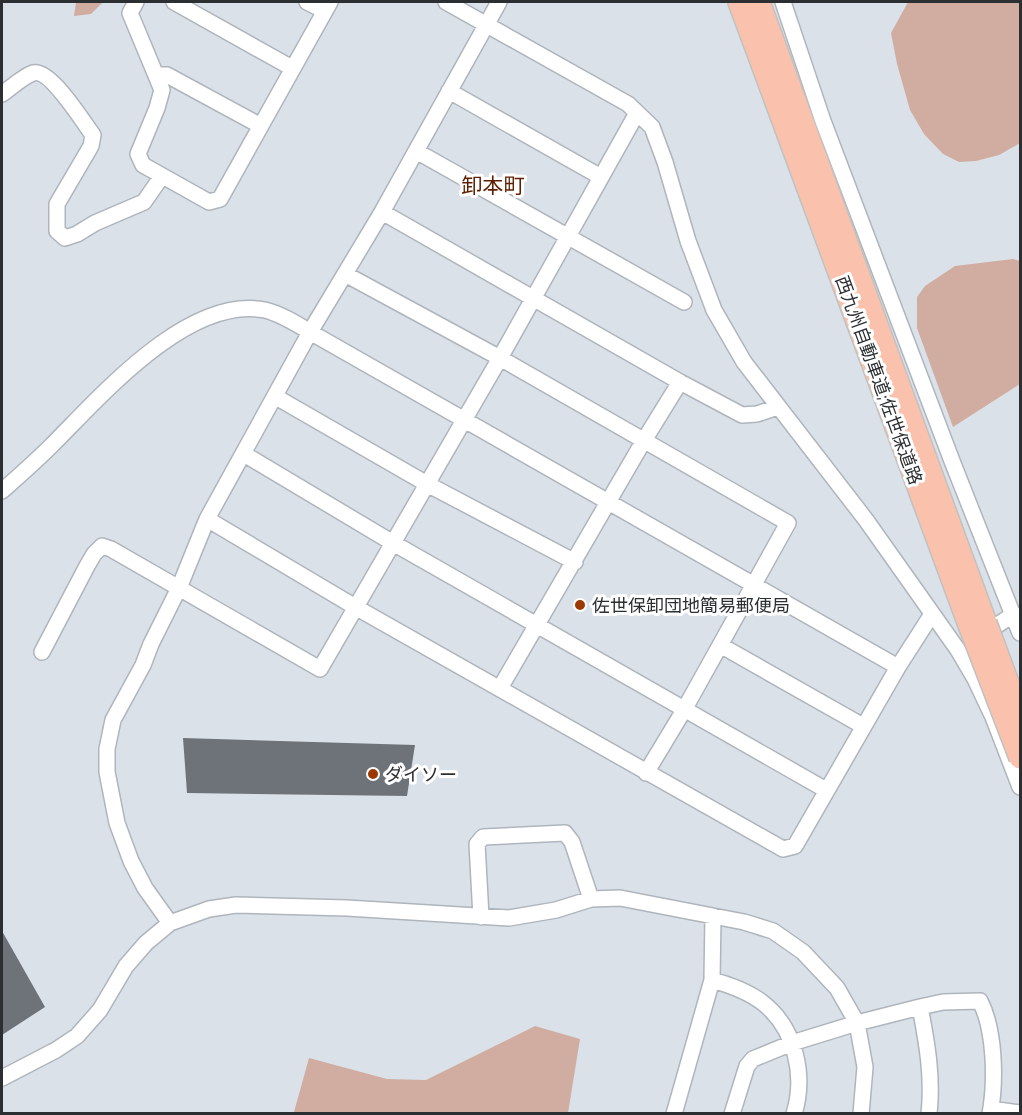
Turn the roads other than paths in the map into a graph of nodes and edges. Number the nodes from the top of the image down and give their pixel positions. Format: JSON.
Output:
{"nodes":[{"id":1,"x":136,"y":2,"type":"edge"},
{"id":2,"x":174,"y":2,"type":"edge"},
{"id":3,"x":307,"y":2,"type":"edge"},
{"id":4,"x":446,"y":2,"type":"edge"},
{"id":5,"x":499,"y":2,"type":"edge"},
{"id":6,"x":739,"y":2,"type":"edge"},
{"id":7,"x":759,"y":2,"type":"edge"},
{"id":8,"x":783,"y":2,"type":"edge"},
{"id":9,"x":327,"y":6,"type":"edge"},
{"id":10,"x":486,"y":25,"type":"junction"},
{"id":11,"x":292,"y":69,"type":"junction"},
{"id":12,"x":156,"y":75,"type":"junction"},
{"id":13,"x":449,"y":91,"type":"junction"},
{"id":14,"x":2,"y":94,"type":"edge"},
{"id":15,"x":637,"y":113,"type":"junction"},
{"id":16,"x":261,"y":126,"type":"junction"},
{"id":17,"x":416,"y":151,"type":"junction"},
{"id":18,"x":162,"y":176,"type":"junction"},
{"id":19,"x":601,"y":177,"type":"junction"},
{"id":20,"x":382,"y":212,"type":"junction"},
{"id":21,"x":567,"y":236,"type":"junction"},
{"id":22,"x":345,"y":274,"type":"junction"},
{"id":23,"x":533,"y":297,"type":"junction"},
{"id":24,"x":684,"y":302,"type":"dead end"},
{"id":25,"x":310,"y":332,"type":"junction"},
{"id":26,"x":500,"y":358,"type":"junction"},
{"id":27,"x":680,"y":382,"type":"junction"},
{"id":28,"x":276,"y":397,"type":"junction"},
{"id":29,"x":778,"y":407,"type":"junction"},
{"id":30,"x":464,"y":421,"type":"junction"},
{"id":31,"x":643,"y":442,"type":"junction"},
{"id":32,"x":244,"y":454,"type":"junction"},
{"id":33,"x":427,"y":484,"type":"junction"},
{"id":34,"x":2,"y":491,"type":"edge"},
{"id":35,"x":609,"y":502,"type":"junction"},
{"id":36,"x":207,"y":519,"type":"junction"},
{"id":37,"x":393,"y":543,"type":"junction"},
{"id":38,"x":575,"y":562,"type":"junction"},
{"id":39,"x":754,"y":585,"type":"junction"},
{"id":40,"x":179,"y":588,"type":"junction"},
{"id":41,"x":357,"y":608,"type":"junction"},
{"id":42,"x":932,"y":614,"type":"junction"},
{"id":43,"x":1014,"y":614,"type":"junction"},
{"id":44,"x":538,"y":624,"type":"junction"},
{"id":45,"x":978,"y":624,"type":"junction"},
{"id":46,"x":1020,"y":633,"type":"edge"},
{"id":47,"x":720,"y":645,"type":"junction"},
{"id":48,"x":958,"y":650,"type":"junction"},
{"id":49,"x":42,"y":652,"type":"dead end"},
{"id":50,"x":898,"y":667,"type":"junction"},
{"id":51,"x":500,"y":688,"type":"junction"},
{"id":52,"x":684,"y":710,"type":"junction"},
{"id":53,"x":1020,"y":715,"type":"edge"},
{"id":54,"x":863,"y":726,"type":"junction"},
{"id":55,"x":1020,"y":758,"type":"edge"},
{"id":56,"x":646,"y":772,"type":"junction"},
{"id":57,"x":1020,"y":787,"type":"edge"},
{"id":58,"x":826,"y":790,"type":"junction"},
{"id":59,"x":591,"y":899,"type":"junction"},
{"id":60,"x":713,"y":916,"type":"junction"},
{"id":61,"x":481,"y":917,"type":"junction"},
{"id":62,"x":170,"y":923,"type":"junction"},
{"id":63,"x":712,"y":980,"type":"junction"},
{"id":64,"x":920,"y":1007,"type":"junction"},
{"id":65,"x":857,"y":1023,"type":"junction"},
{"id":66,"x":792,"y":1043,"type":"junction"},
{"id":67,"x":2,"y":1078,"type":"edge"},
{"id":68,"x":991,"y":1111,"type":"edge"},
{"id":69,"x":673,"y":1113,"type":"edge"},
{"id":70,"x":732,"y":1113,"type":"edge"},
{"id":71,"x":794,"y":1113,"type":"edge"},
{"id":72,"x":861,"y":1113,"type":"edge"},
{"id":73,"x":929,"y":1113,"type":"edge"},
{"id":74,"x":1020,"y":1113,"type":"edge"}],
"edges":[{"from":1,"to":12,"type":"street"},
{"from":2,"to":11,"type":"street"},
{"from":3,"to":9,"type":"street"},
{"from":4,"to":10,"type":"street"},
{"from":5,"to":10,"type":"street"},
{"from":6,"to":45,"type":"highway","name":"西九州自動車道;佐世保道路"},
{"from":7,"to":45,"type":"highway","name":"西九州自動車道;佐世保道路"},
{"from":8,"to":43,"type":"street"},
{"from":9,"to":11,"type":"street"},
{"from":10,"to":13,"type":"street"},
{"from":10,"to":15,"type":"street"},
{"from":11,"to":16,"type":"street"},
{"from":12,"to":16,"type":"street"},
{"from":12,"to":18,"type":"street"},
{"from":13,"to":17,"type":"street"},
{"from":13,"to":19,"type":"street"},
{"from":14,"to":18,"type":"street"},
{"from":15,"to":19,"type":"street"},
{"from":15,"to":29,"type":"street"},
{"from":16,"to":18,"type":"street"},
{"from":17,"to":20,"type":"street"},
{"from":17,"to":21,"type":"street"},
{"from":19,"to":21,"type":"street"},
{"from":20,"to":22,"type":"street"},
{"from":20,"to":23,"type":"street"},
{"from":21,"to":23,"type":"street"},
{"from":21,"to":24,"type":"street"},
{"from":22,"to":25,"type":"street"},
{"from":22,"to":26,"type":"street"},
{"from":23,"to":26,"type":"street"},
{"from":23,"to":27,"type":"street"},
{"from":25,"to":28,"type":"street"},
{"from":25,"to":30,"type":"street"},
{"from":25,"to":34,"type":"street"},
{"from":26,"to":30,"type":"street"},
{"from":26,"to":31,"type":"street"},
{"from":27,"to":29,"type":"street"},
{"from":27,"to":31,"type":"street"},
{"from":28,"to":32,"type":"street"},
{"from":28,"to":33,"type":"street"},
{"from":29,"to":42,"type":"street"},
{"from":30,"to":33,"type":"street"},
{"from":30,"to":35,"type":"street"},
{"from":31,"to":35,"type":"street"},
{"from":31,"to":39,"type":"street"},
{"from":32,"to":36,"type":"street"},
{"from":32,"to":37,"type":"street"},
{"from":33,"to":37,"type":"street"},
{"from":33,"to":38,"type":"street"},
{"from":35,"to":38,"type":"street"},
{"from":35,"to":39,"type":"street"},
{"from":36,"to":40,"type":"street"},
{"from":36,"to":41,"type":"street"},
{"from":37,"to":41,"type":"street"},
{"from":37,"to":44,"type":"street"},
{"from":38,"to":44,"type":"street"},
{"from":39,"to":47,"type":"street"},
{"from":39,"to":50,"type":"street"},
{"from":40,"to":41,"type":"street"},
{"from":40,"to":49,"type":"street"},
{"from":40,"to":62,"type":"street"},
{"from":41,"to":51,"type":"street"},
{"from":42,"to":48,"type":"street"},
{"from":42,"to":50,"type":"street"},
{"from":43,"to":46,"type":"street"},
{"from":43,"to":48,"type":"street"},
{"from":44,"to":51,"type":"street"},
{"from":44,"to":52,"type":"street"},
{"from":45,"to":53,"type":"highway","name":"西九州自動車道;佐世保道路","bridge":true},
{"from":45,"to":55,"type":"highway","name":"西九州自動車道;佐世保道路","bridge":true},
{"from":47,"to":52,"type":"street"},
{"from":47,"to":54,"type":"street"},
{"from":48,"to":57,"type":"street"},
{"from":50,"to":54,"type":"street"},
{"from":51,"to":56,"type":"street"},
{"from":52,"to":56,"type":"street"},
{"from":52,"to":58,"type":"street"},
{"from":54,"to":58,"type":"street"},
{"from":56,"to":58,"type":"street"},
{"from":59,"to":60,"type":"street"},
{"from":59,"to":61,"type":"street"},
{"from":59,"to":61,"type":"street"},
{"from":60,"to":63,"type":"street"},
{"from":60,"to":65,"type":"street"},
{"from":61,"to":62,"type":"street"},
{"from":62,"to":67,"type":"street"},
{"from":63,"to":66,"type":"street"},
{"from":63,"to":69,"type":"street"},
{"from":64,"to":65,"type":"street"},
{"from":64,"to":68,"type":"street"},
{"from":64,"to":73,"type":"street"},
{"from":65,"to":66,"type":"street"},
{"from":65,"to":72,"type":"street"},
{"from":66,"to":70,"type":"street"},
{"from":66,"to":71,"type":"street"},
{"from":68,"to":74,"type":"street"}]}
